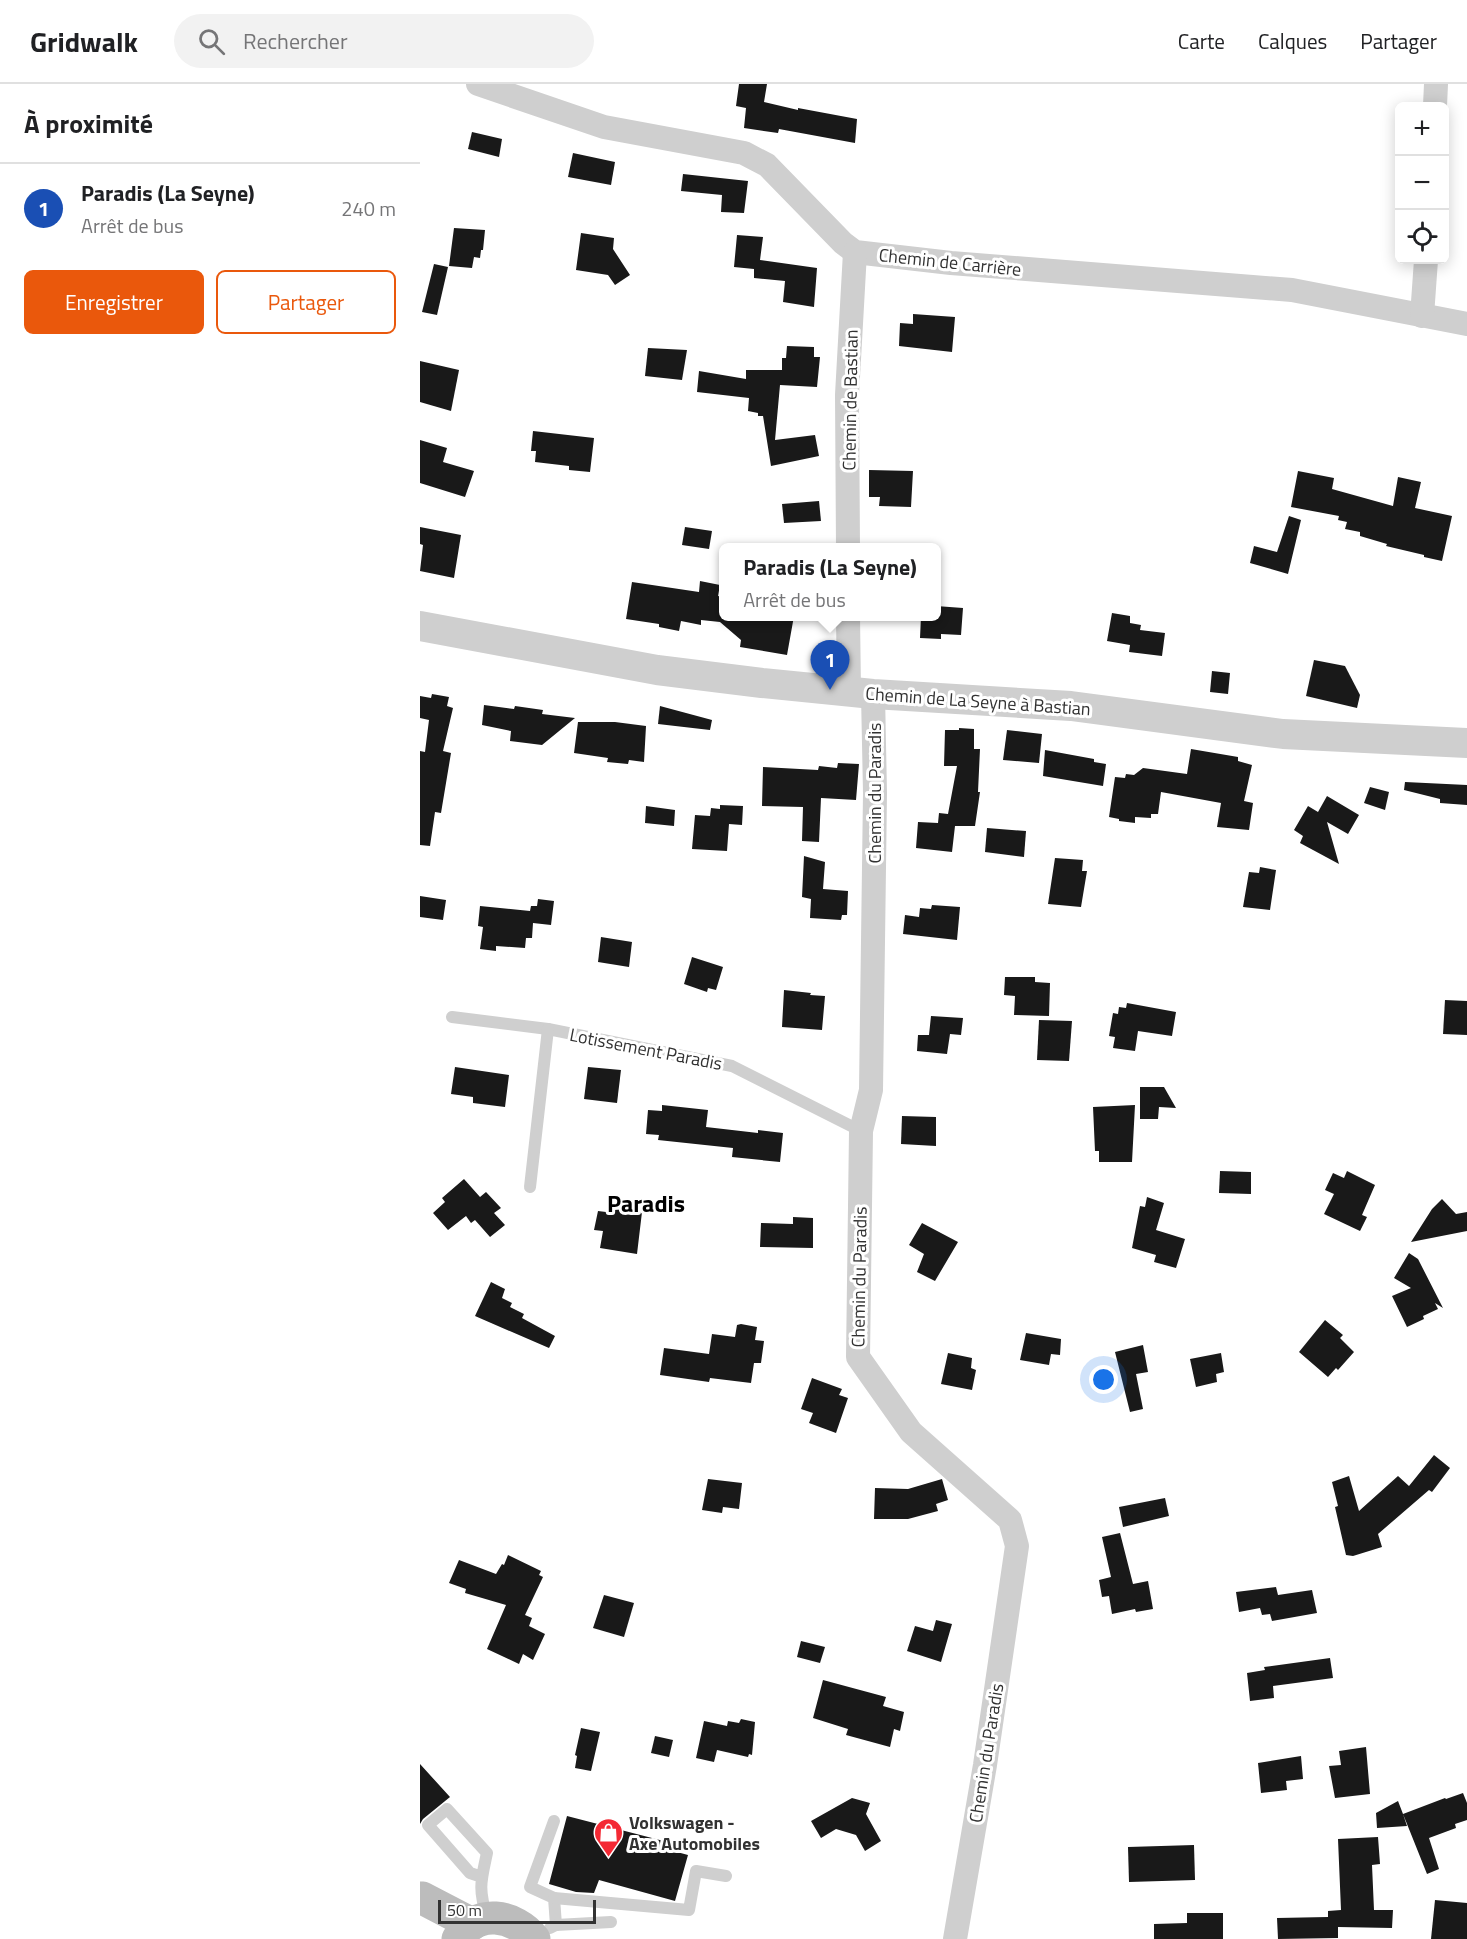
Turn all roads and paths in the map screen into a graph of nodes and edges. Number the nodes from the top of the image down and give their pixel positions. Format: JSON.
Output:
{"nodes":[{"id":1,"x":478,"y":84,"type":"edge"},
{"id":2,"x":1436,"y":84,"type":"edge"},
{"id":3,"x":1435,"y":102,"type":"edge"},
{"id":4,"x":855,"y":252,"type":"junction"},
{"id":5,"x":1426,"y":264,"type":"edge"},
{"id":6,"x":1422,"y":316,"type":"junction"},
{"id":7,"x":1467,"y":324,"type":"edge"},
{"id":8,"x":848,"y":543,"type":"edge"},
{"id":9,"x":849,"y":621,"type":"edge"},
{"id":10,"x":420,"y":626,"type":"edge"},
{"id":11,"x":861,"y":693,"type":"junction"},
{"id":12,"x":1467,"y":743,"type":"edge"},
{"id":13,"x":452,"y":1017,"type":"dead end"},
{"id":14,"x":548,"y":1029,"type":"junction"},
{"id":15,"x":861,"y":1131,"type":"junction"},
{"id":16,"x":530,"y":1187,"type":"dead end"},
{"id":17,"x":554,"y":1821,"type":"dead end"},
{"id":18,"x":726,"y":1876,"type":"dead end"},
{"id":19,"x":482,"y":1877,"type":"junction"},
{"id":20,"x":421,"y":1897,"type":"edge"},
{"id":21,"x":554,"y":1898,"type":"junction"},
{"id":22,"x":611,"y":1922,"type":"dead end"},
{"id":23,"x":466,"y":1930,"type":"edge"},
{"id":24,"x":545,"y":1932,"type":"edge"},
{"id":25,"x":955,"y":1939,"type":"edge"}],
"edges":[{"from":1,"to":4,"type":"street","name":"Chemin de Carrière"},
{"from":2,"to":3,"type":"street"},
{"from":4,"to":6,"type":"street","name":"Chemin de Carrière"},
{"from":4,"to":8,"type":"street","name":"Chemin de Bastian"},
{"from":5,"to":6,"type":"street"},
{"from":6,"to":7,"type":"street","name":"Chemin de Carrière"},
{"from":9,"to":11,"type":"street"},
{"from":10,"to":11,"type":"street","name":"Chemin de La Seyne à Bastian"},
{"from":11,"to":12,"type":"street","name":"Chemin de La Seyne à Bastian"},
{"from":11,"to":15,"type":"street","name":"Chemin du Paradis"},
{"from":13,"to":14,"type":"lane","name":"Lotissement Paradis"},
{"from":14,"to":15,"type":"lane","name":"Lotissement Paradis"},
{"from":14,"to":16,"type":"lane"},
{"from":15,"to":25,"type":"street","name":"Chemin du Paradis"},
{"from":17,"to":21,"type":"lane"},
{"from":18,"to":21,"type":"lane"},
{"from":19,"to":19,"type":"lane"},
{"from":19,"to":23,"type":"lane"},
{"from":20,"to":23,"type":"main road"},
{"from":21,"to":24,"type":"lane"},
{"from":22,"to":24,"type":"lane"},
{"from":23,"to":24,"type":"main road"}]}
